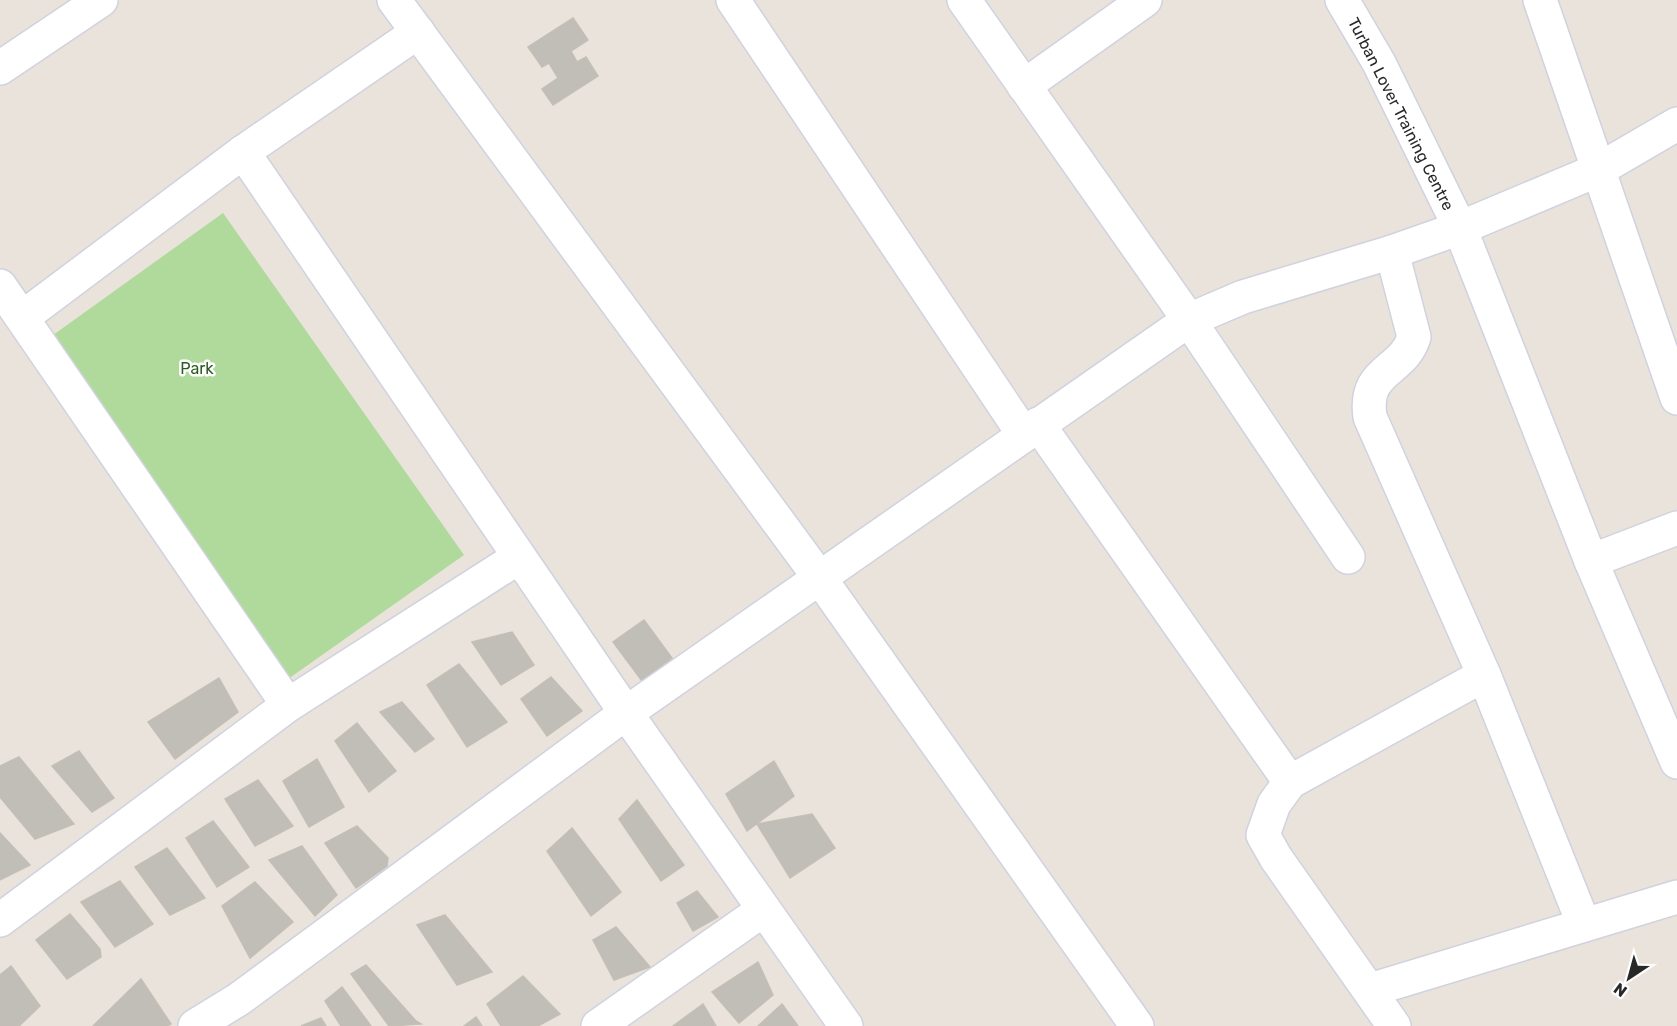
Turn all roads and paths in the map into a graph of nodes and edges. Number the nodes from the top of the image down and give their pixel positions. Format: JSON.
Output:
{"nodes":[{"id":1,"x":101,"y":0,"type":"edge"},
{"id":2,"x":394,"y":0,"type":"edge"},
{"id":3,"x":733,"y":0,"type":"edge"},
{"id":4,"x":964,"y":0,"type":"edge"},
{"id":5,"x":1145,"y":0,"type":"edge"},
{"id":6,"x":1342,"y":0,"type":"edge"},
{"id":7,"x":1540,"y":0,"type":"edge"},
{"id":8,"x":418,"y":32,"type":"junction"},
{"id":9,"x":0,"y":68,"type":"edge"},
{"id":10,"x":1024,"y":86,"type":"junction"},
{"id":11,"x":1677,"y":124,"type":"edge"},
{"id":12,"x":243,"y":152,"type":"junction"},
{"id":13,"x":1598,"y":170,"type":"junction"},
{"id":14,"x":1460,"y":228,"type":"junction"},
{"id":15,"x":1392,"y":252,"type":"junction"},
{"id":16,"x":0,"y":286,"type":"edge"},
{"id":17,"x":22,"y":317,"type":"junction"},
{"id":18,"x":1189,"y":320,"type":"junction"},
{"id":19,"x":1677,"y":398,"type":"edge"},
{"id":20,"x":1031,"y":430,"type":"junction"},
{"id":21,"x":1677,"y":528,"type":"edge"},
{"id":22,"x":519,"y":557,"type":"junction"},
{"id":23,"x":1348,"y":557,"type":"dead end"},
{"id":24,"x":1591,"y":561,"type":"junction"},
{"id":25,"x":819,"y":577,"type":"junction"},
{"id":26,"x":1484,"y":675,"type":"junction"},
{"id":27,"x":288,"y":705,"type":"junction"},
{"id":28,"x":626,"y":713,"type":"junction"},
{"id":29,"x":1677,"y":762,"type":"edge"},
{"id":30,"x":1290,"y":783,"type":"junction"},
{"id":31,"x":1677,"y":897,"type":"edge"},
{"id":32,"x":764,"y":910,"type":"junction"},
{"id":33,"x":0,"y":920,"type":"edge"},
{"id":34,"x":1584,"y":925,"type":"junction"},
{"id":35,"x":1370,"y":990,"type":"junction"},
{"id":36,"x":241,"y":1012,"type":"edge"},
{"id":37,"x":195,"y":1026,"type":"edge"},
{"id":38,"x":598,"y":1026,"type":"edge"},
{"id":39,"x":846,"y":1026,"type":"edge"},
{"id":40,"x":1137,"y":1026,"type":"edge"},
{"id":41,"x":1394,"y":1026,"type":"edge"}],
"edges":[{"from":1,"to":9,"type":"street"},
{"from":2,"to":8,"type":"street"},
{"from":3,"to":20,"type":"street"},
{"from":4,"to":10,"type":"street"},
{"from":5,"to":10,"type":"street"},
{"from":6,"to":14,"type":"street","name":"Turban Lover Training Centre"},
{"from":7,"to":13,"type":"street"},
{"from":8,"to":12,"type":"street"},
{"from":8,"to":25,"type":"street"},
{"from":10,"to":18,"type":"street"},
{"from":11,"to":13,"type":"street"},
{"from":12,"to":17,"type":"street"},
{"from":12,"to":22,"type":"street"},
{"from":13,"to":14,"type":"street"},
{"from":13,"to":19,"type":"street"},
{"from":14,"to":15,"type":"street"},
{"from":14,"to":24,"type":"street","name":"Turban Lover Training Centre"},
{"from":15,"to":18,"type":"street"},
{"from":15,"to":26,"type":"street"},
{"from":16,"to":17,"type":"street"},
{"from":17,"to":27,"type":"street"},
{"from":18,"to":20,"type":"street"},
{"from":18,"to":23,"type":"street"},
{"from":20,"to":25,"type":"street"},
{"from":20,"to":30,"type":"street"},
{"from":21,"to":24,"type":"street"},
{"from":22,"to":27,"type":"street"},
{"from":22,"to":28,"type":"street"},
{"from":24,"to":29,"type":"street","name":"Turban Lover Training Centre"},
{"from":25,"to":28,"type":"street"},
{"from":25,"to":40,"type":"street"},
{"from":26,"to":30,"type":"street"},
{"from":26,"to":34,"type":"street"},
{"from":27,"to":33,"type":"street"},
{"from":28,"to":32,"type":"street"},
{"from":28,"to":36,"type":"street"},
{"from":30,"to":35,"type":"street"},
{"from":31,"to":34,"type":"street"},
{"from":32,"to":38,"type":"street"},
{"from":32,"to":39,"type":"street"},
{"from":34,"to":35,"type":"street"},
{"from":35,"to":41,"type":"street"},
{"from":36,"to":37,"type":"street"}]}
